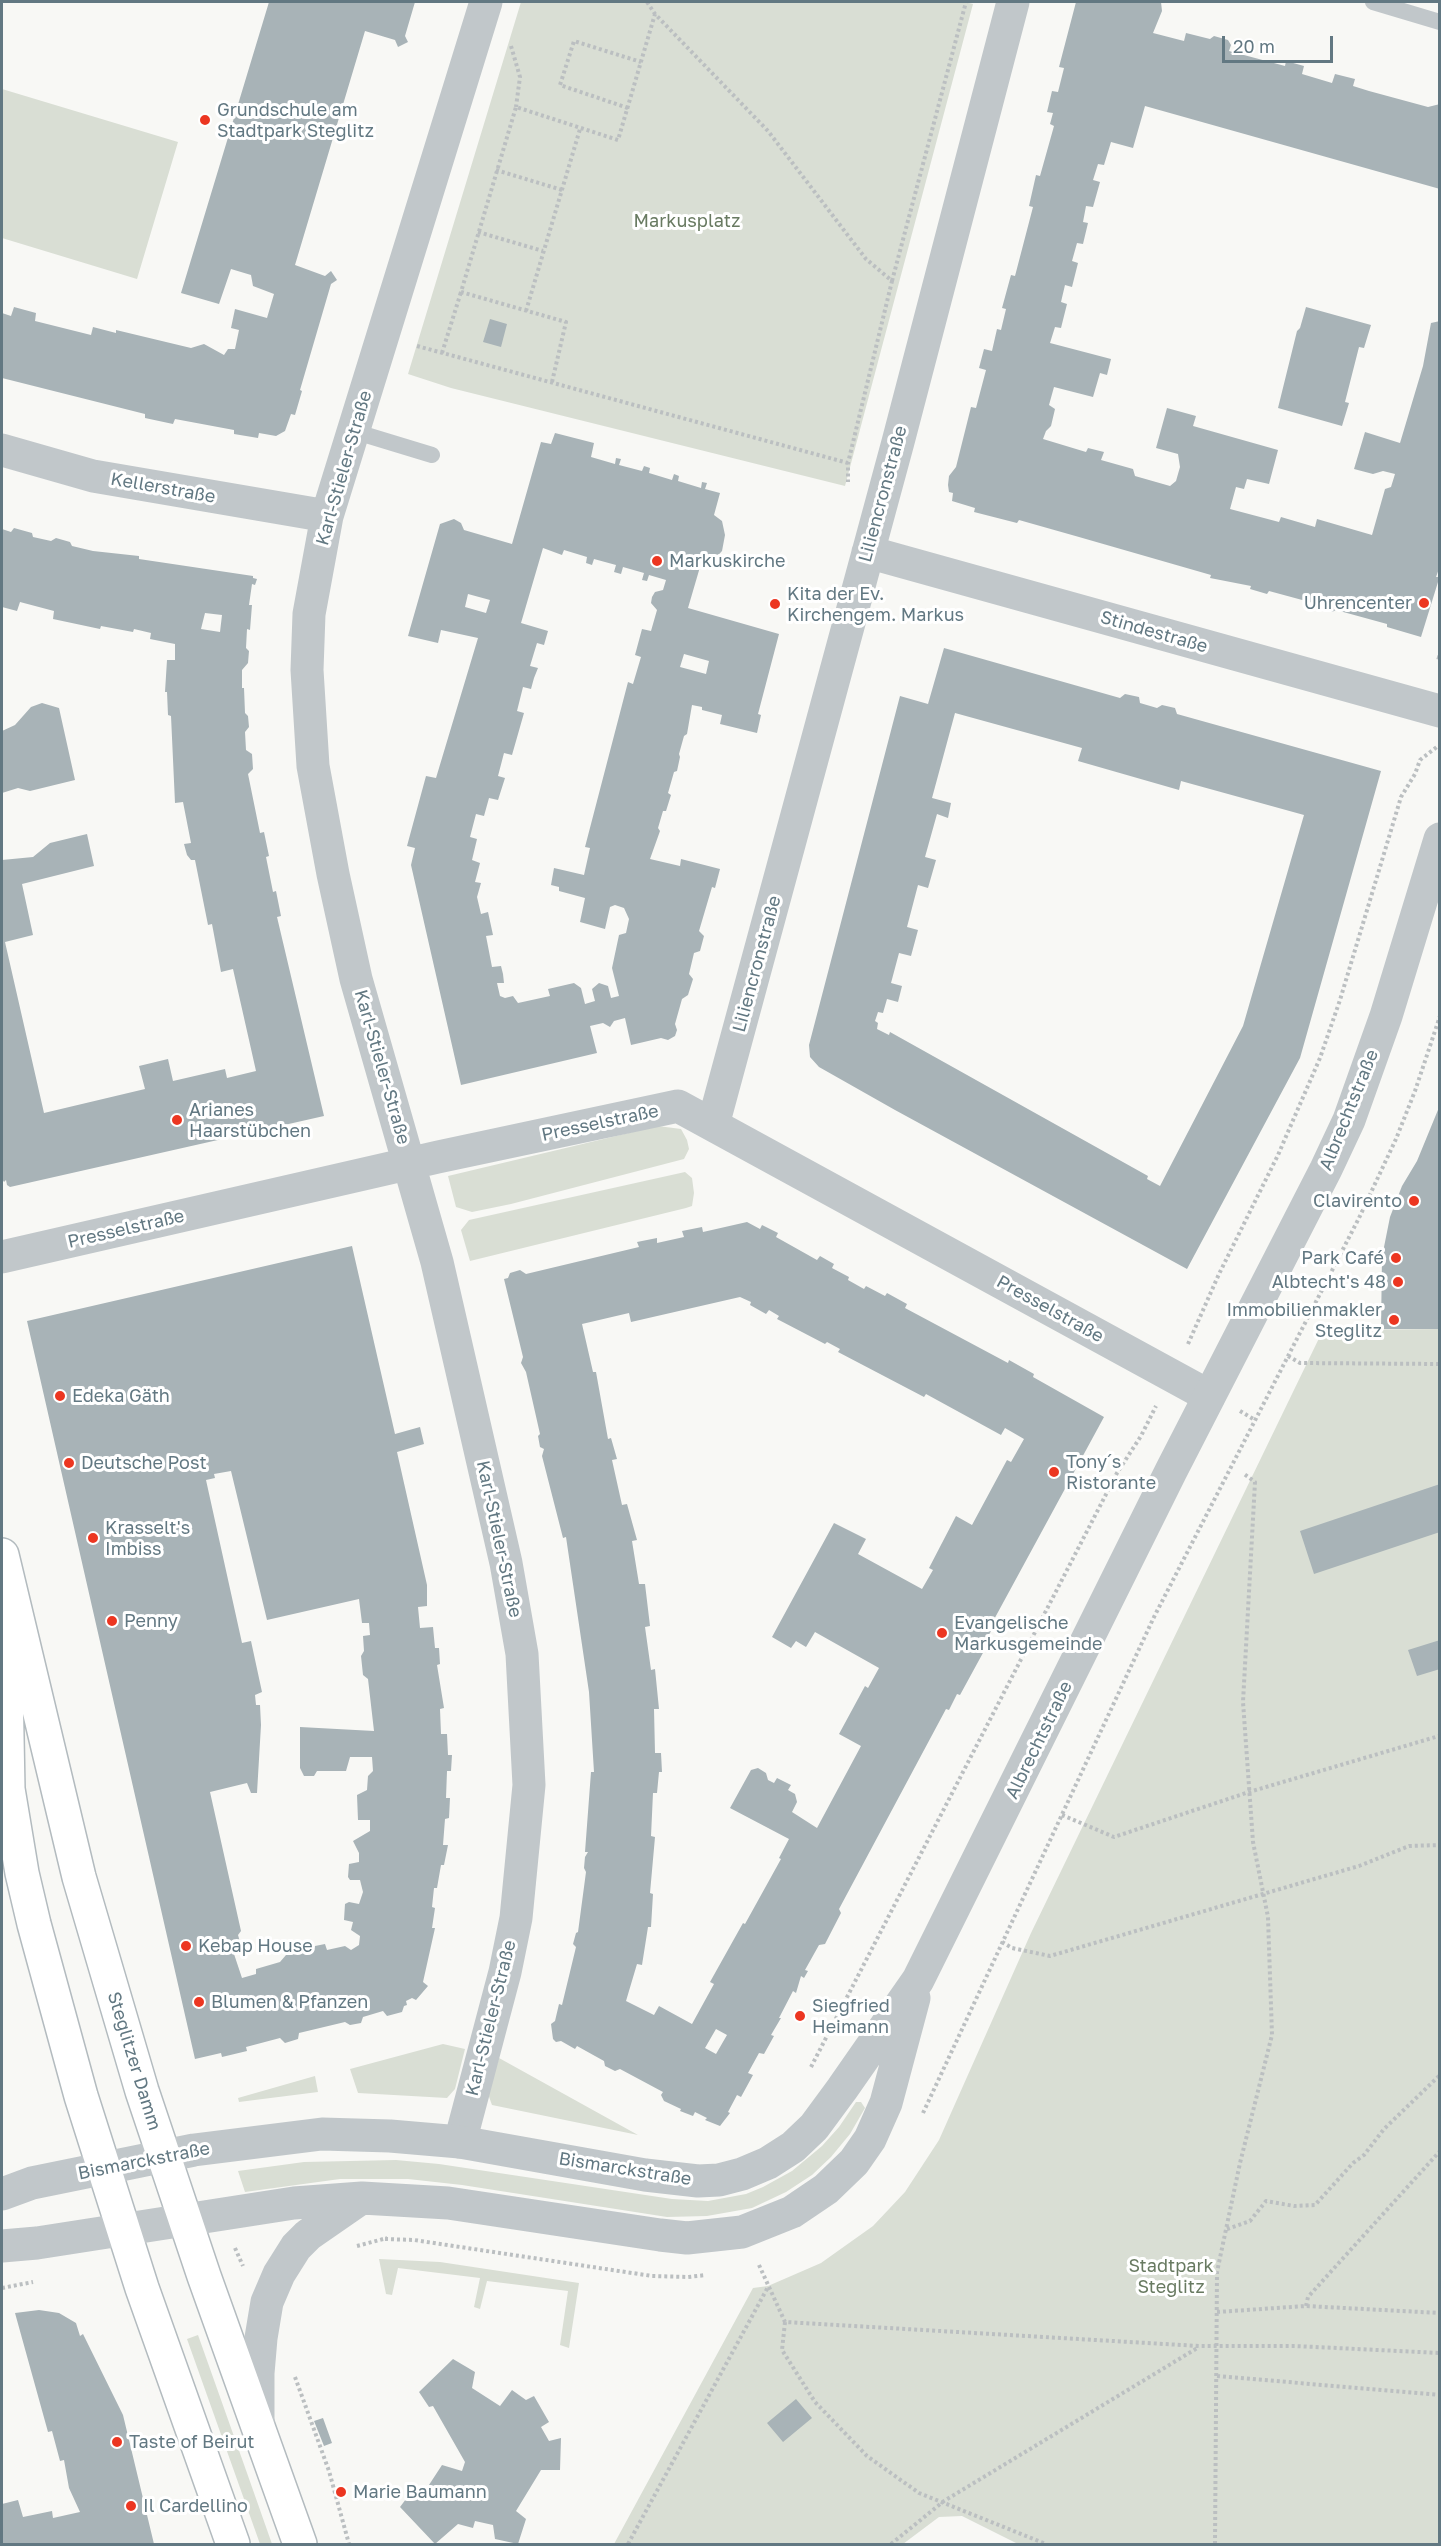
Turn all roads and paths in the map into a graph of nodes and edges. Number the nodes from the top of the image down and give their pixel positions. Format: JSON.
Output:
{"nodes":[{"id":1,"x":486,"y":2,"type":"edge"},
{"id":2,"x":647,"y":2,"type":"edge"},
{"id":3,"x":966,"y":2,"type":"edge"},
{"id":4,"x":1013,"y":2,"type":"edge"},
{"id":5,"x":1373,"y":2,"type":"edge"},
{"id":6,"x":655,"y":14,"type":"junction"},
{"id":7,"x":1440,"y":22,"type":"edge"},
{"id":8,"x":509,"y":37,"type":"dead end"},
{"id":9,"x":641,"y":62,"type":"junction"},
{"id":10,"x":516,"y":107,"type":"junction"},
{"id":11,"x":628,"y":108,"type":"junction"},
{"id":12,"x":580,"y":129,"type":"junction"},
{"id":13,"x":496,"y":170,"type":"junction"},
{"id":14,"x":562,"y":190,"type":"junction"},
{"id":15,"x":478,"y":232,"type":"junction"},
{"id":16,"x":543,"y":250,"type":"junction"},
{"id":17,"x":892,"y":281,"type":"junction"},
{"id":18,"x":461,"y":292,"type":"junction"},
{"id":19,"x":526,"y":311,"type":"junction"},
{"id":20,"x":415,"y":345,"type":"dead end"},
{"id":21,"x":442,"y":353,"type":"junction"},
{"id":22,"x":552,"y":382,"type":"junction"},
{"id":23,"x":353,"y":431,"type":"junction"},
{"id":24,"x":2,"y":450,"type":"edge"},
{"id":25,"x":432,"y":455,"type":"dead end"},
{"id":26,"x":327,"y":516,"type":"junction"},
{"id":27,"x":868,"y":552,"type":"junction"},
{"id":28,"x":1440,"y":711,"type":"edge"},
{"id":29,"x":1440,"y":745,"type":"edge"},
{"id":30,"x":1440,"y":838,"type":"edge"},
{"id":31,"x":1440,"y":1016,"type":"edge"},
{"id":32,"x":713,"y":1125,"type":"junction"},
{"id":33,"x":409,"y":1164,"type":"junction"},
{"id":34,"x":2,"y":1257,"type":"edge"},
{"id":35,"x":1194,"y":1333,"type":"dead end"},
{"id":36,"x":1288,"y":1356,"type":"junction"},
{"id":37,"x":1440,"y":1364,"type":"edge"},
{"id":38,"x":1209,"y":1396,"type":"junction"},
{"id":39,"x":1157,"y":1404,"type":"dead end"},
{"id":40,"x":1241,"y":1412,"type":"dead end"},
{"id":41,"x":1255,"y":1420,"type":"junction"},
{"id":42,"x":1244,"y":1474,"type":"dead end"},
{"id":43,"x":3,"y":1561,"type":"edge"},
{"id":44,"x":1439,"y":1736,"type":"edge"},
{"id":45,"x":1249,"y":1792,"type":"junction"},
{"id":46,"x":1062,"y":1815,"type":"junction"},
{"id":47,"x":1440,"y":1845,"type":"edge"},
{"id":48,"x":1263,"y":1893,"type":"junction"},
{"id":49,"x":1002,"y":1942,"type":"junction"},
{"id":50,"x":918,"y":1980,"type":"junction"},
{"id":51,"x":808,"y":2073,"type":"dead end"},
{"id":52,"x":1440,"y":2075,"type":"edge"},
{"id":53,"x":918,"y":2123,"type":"dead end"},
{"id":54,"x":460,"y":2142,"type":"junction"},
{"id":55,"x":1440,"y":2151,"type":"edge"},
{"id":56,"x":163,"y":2156,"type":"junction"},
{"id":57,"x":104,"y":2169,"type":"junction"},
{"id":58,"x":2,"y":2194,"type":"edge"},
{"id":59,"x":362,"y":2198,"type":"junction"},
{"id":60,"x":185,"y":2220,"type":"junction"},
{"id":61,"x":1226,"y":2229,"type":"junction"},
{"id":62,"x":123,"y":2230,"type":"junction"},
{"id":63,"x":232,"y":2240,"type":"dead end"},
{"id":64,"x":2,"y":2246,"type":"edge"},
{"id":65,"x":351,"y":2248,"type":"dead end"},
{"id":66,"x":768,"y":2261,"type":"dead end"},
{"id":67,"x":246,"y":2273,"type":"dead end"},
{"id":68,"x":708,"y":2274,"type":"dead end"},
{"id":69,"x":40,"y":2281,"type":"dead end"},
{"id":70,"x":768,"y":2286,"type":"junction"},
{"id":71,"x":2,"y":2288,"type":"edge"},
{"id":72,"x":1306,"y":2306,"type":"junction"},
{"id":73,"x":1217,"y":2312,"type":"junction"},
{"id":74,"x":1440,"y":2313,"type":"edge"},
{"id":75,"x":784,"y":2322,"type":"junction"},
{"id":76,"x":1199,"y":2346,"type":"junction"},
{"id":77,"x":1217,"y":2346,"type":"junction"},
{"id":78,"x":1440,"y":2353,"type":"edge"},
{"id":79,"x":1217,"y":2376,"type":"junction"},
{"id":80,"x":1440,"y":2395,"type":"edge"},
{"id":81,"x":308,"y":2410,"type":"dead end"},
{"id":82,"x":259,"y":2433,"type":"junction"},
{"id":83,"x":944,"y":2501,"type":"junction"},
{"id":84,"x":233,"y":2544,"type":"edge"},
{"id":85,"x":300,"y":2544,"type":"edge"},
{"id":86,"x":349,"y":2544,"type":"edge"},
{"id":87,"x":628,"y":2544,"type":"edge"},
{"id":88,"x":891,"y":2544,"type":"edge"},
{"id":89,"x":1046,"y":2544,"type":"edge"},
{"id":90,"x":1215,"y":2544,"type":"edge"}],
"edges":[{"from":1,"to":23,"type":"street","name":"Karl-Stieler-Straße"},
{"from":2,"to":6,"type":"path"},
{"from":3,"to":17,"type":"path"},
{"from":4,"to":27,"type":"street","name":"Liliencronstraße"},
{"from":5,"to":7,"type":"lane"},
{"from":6,"to":9,"type":"path"},
{"from":6,"to":17,"type":"path"},
{"from":8,"to":10,"type":"path"},
{"from":9,"to":11,"type":"path"},
{"from":9,"to":11,"type":"path"},
{"from":10,"to":12,"type":"path"},
{"from":10,"to":13,"type":"path"},
{"from":11,"to":12,"type":"path"},
{"from":12,"to":14,"type":"path"},
{"from":13,"to":14,"type":"path"},
{"from":13,"to":15,"type":"path"},
{"from":14,"to":16,"type":"path"},
{"from":15,"to":16,"type":"path"},
{"from":15,"to":18,"type":"path"},
{"from":16,"to":19,"type":"path"},
{"from":17,"to":22,"type":"path"},
{"from":18,"to":19,"type":"path"},
{"from":18,"to":21,"type":"path"},
{"from":19,"to":22,"type":"path"},
{"from":20,"to":21,"type":"path"},
{"from":21,"to":22,"type":"path"},
{"from":23,"to":25,"type":"lane"},
{"from":23,"to":26,"type":"street","name":"Karl-Stieler-Straße"},
{"from":24,"to":26,"type":"street","name":"Kellerstraße"},
{"from":26,"to":33,"type":"street","name":"Karl-Stieler-Straße"},
{"from":27,"to":28,"type":"street","name":"Stindestraße"},
{"from":27,"to":32,"type":"street","name":"Liliencronstraße"},
{"from":29,"to":35,"type":"path"},
{"from":30,"to":38,"type":"street","name":"Albrechtstraße"},
{"from":31,"to":36,"type":"path"},
{"from":32,"to":33,"type":"street","name":"Presselstraße"},
{"from":32,"to":38,"type":"street","name":"Presselstraße"},
{"from":33,"to":34,"type":"street","name":"Presselstraße"},
{"from":33,"to":54,"type":"street","name":"Karl-Stieler-Straße"},
{"from":36,"to":37,"type":"path"},
{"from":36,"to":41,"type":"path"},
{"from":38,"to":50,"type":"street","name":"Albrechtstraße"},
{"from":39,"to":51,"type":"path"},
{"from":40,"to":41,"type":"path"},
{"from":41,"to":46,"type":"path"},
{"from":42,"to":45,"type":"path"},
{"from":43,"to":56,"type":"main road","name":"Steglitzer Damm"},
{"from":43,"to":57,"type":"main road","name":"Steglitzer Damm"},
{"from":44,"to":45,"type":"path"},
{"from":45,"to":46,"type":"path"},
{"from":45,"to":48,"type":"path"},
{"from":46,"to":49,"type":"path"},
{"from":47,"to":48,"type":"path"},
{"from":48,"to":49,"type":"path"},
{"from":48,"to":61,"type":"path"},
{"from":49,"to":53,"type":"path"},
{"from":50,"to":54,"type":"street","name":"Bismarckstraße"},
{"from":50,"to":59,"type":"street"},
{"from":52,"to":61,"type":"path"},
{"from":54,"to":56,"type":"street","name":"Bismarckstraße"},
{"from":55,"to":72,"type":"path"},
{"from":56,"to":57,"type":"street","name":"Bismarckstraße"},
{"from":56,"to":60,"type":"main road","name":"Steglitzer Damm"},
{"from":57,"to":58,"type":"street","name":"Bismarckstraße"},
{"from":57,"to":62,"type":"main road","name":"Steglitzer Damm"},
{"from":59,"to":60,"type":"street"},
{"from":59,"to":82,"type":"street"},
{"from":60,"to":62,"type":"street"},
{"from":60,"to":82,"type":"main road","name":"Steglitzer Damm"},
{"from":61,"to":73,"type":"path"},
{"from":62,"to":64,"type":"street"},
{"from":62,"to":84,"type":"main road","name":"Steglitzer Damm"},
{"from":63,"to":67,"type":"path"},
{"from":65,"to":68,"type":"path"},
{"from":66,"to":70,"type":"path"},
{"from":69,"to":71,"type":"path"},
{"from":70,"to":75,"type":"path"},
{"from":70,"to":87,"type":"path"},
{"from":72,"to":73,"type":"path"},
{"from":72,"to":74,"type":"path"},
{"from":73,"to":77,"type":"path"},
{"from":75,"to":76,"type":"path"},
{"from":75,"to":83,"type":"path"},
{"from":76,"to":77,"type":"path"},
{"from":76,"to":83,"type":"path"},
{"from":77,"to":78,"type":"path"},
{"from":77,"to":79,"type":"path"},
{"from":79,"to":80,"type":"path"},
{"from":79,"to":90,"type":"path"},
{"from":81,"to":86,"type":"path"},
{"from":82,"to":85,"type":"main road","name":"Steglitzer Damm"},
{"from":83,"to":88,"type":"path"},
{"from":83,"to":89,"type":"path"}]}
